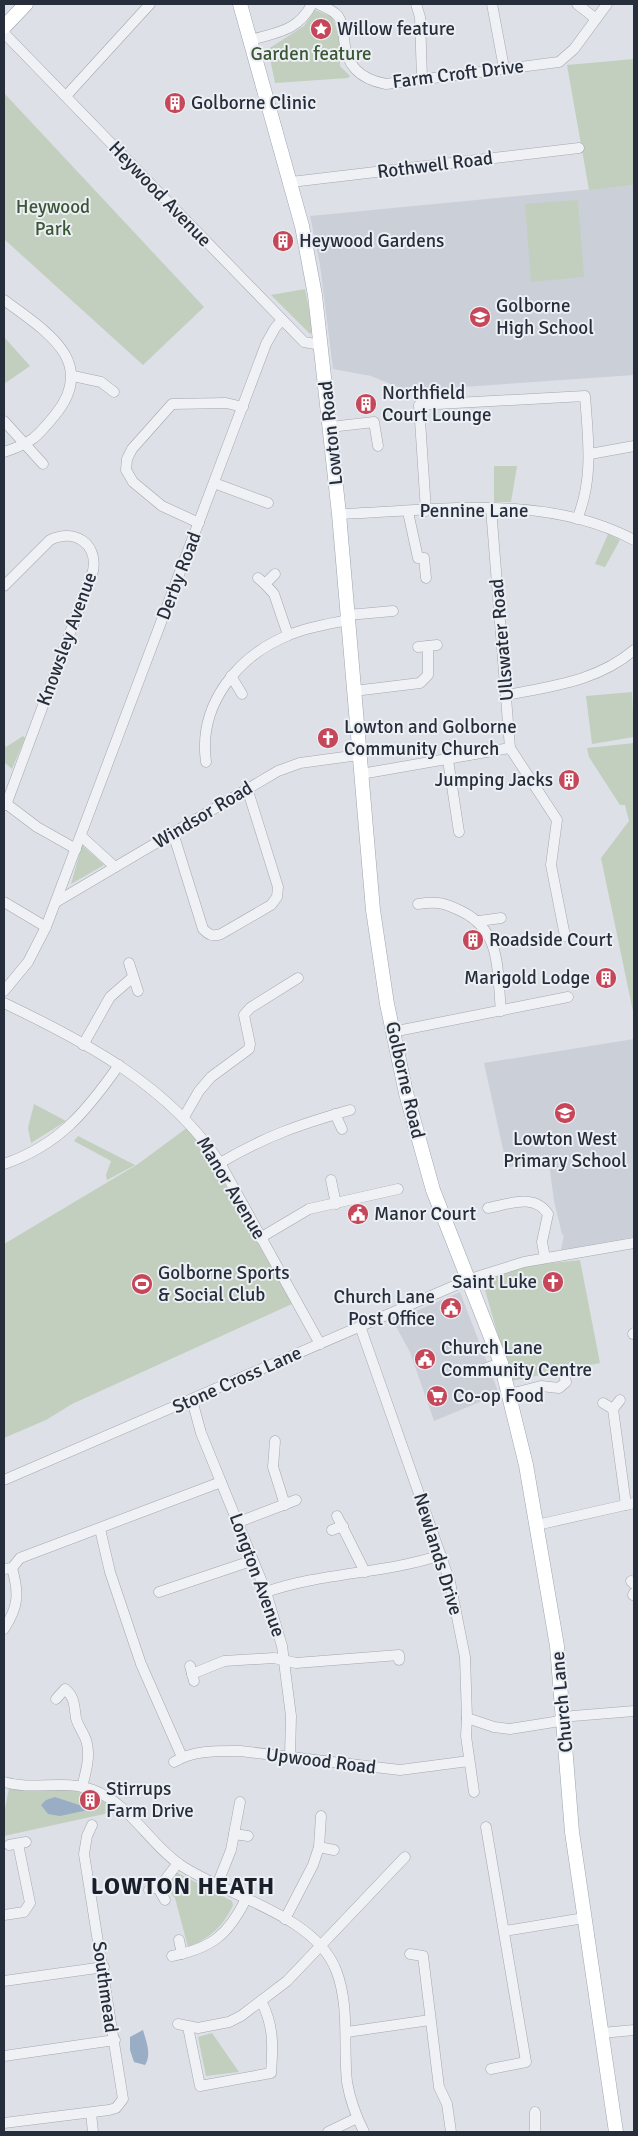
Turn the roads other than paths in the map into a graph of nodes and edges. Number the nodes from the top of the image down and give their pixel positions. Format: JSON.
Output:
{"nodes":[{"id":1,"x":26,"y":4,"type":"edge"},
{"id":2,"x":150,"y":4,"type":"edge"},
{"id":3,"x":240,"y":4,"type":"edge"},
{"id":4,"x":312,"y":4,"type":"edge"},
{"id":5,"x":318,"y":4,"type":"edge"},
{"id":6,"x":416,"y":4,"type":"edge"},
{"id":7,"x":492,"y":4,"type":"edge"},
{"id":8,"x":577,"y":4,"type":"edge"},
{"id":9,"x":607,"y":4,"type":"edge"},
{"id":10,"x":596,"y":19,"type":"junction"},
{"id":11,"x":4,"y":27,"type":"edge"},
{"id":12,"x":4,"y":33,"type":"edge"},
{"id":13,"x":251,"y":40,"type":"junction"},
{"id":14,"x":504,"y":68,"type":"junction"},
{"id":15,"x":422,"y":79,"type":"junction"},
{"id":16,"x":66,"y":96,"type":"junction"},
{"id":17,"x":579,"y":148,"type":"dead end"},
{"id":18,"x":291,"y":182,"type":"junction"},
{"id":19,"x":4,"y":300,"type":"edge"},
{"id":20,"x":282,"y":320,"type":"junction"},
{"id":21,"x":321,"y":345,"type":"junction"},
{"id":22,"x":73,"y":376,"type":"junction"},
{"id":23,"x":114,"y":392,"type":"dead end"},
{"id":24,"x":243,"y":407,"type":"junction"},
{"id":25,"x":4,"y":422,"type":"edge"},
{"id":26,"x":330,"y":427,"type":"junction"},
{"id":27,"x":27,"y":445,"type":"junction"},
{"id":28,"x":378,"y":446,"type":"dead end"},
{"id":29,"x":634,"y":446,"type":"edge"},
{"id":30,"x":4,"y":452,"type":"edge"},
{"id":31,"x":590,"y":454,"type":"junction"},
{"id":32,"x":43,"y":464,"type":"dead end"},
{"id":33,"x":214,"y":483,"type":"junction"},
{"id":34,"x":268,"y":503,"type":"dead end"},
{"id":35,"x":491,"y":508,"type":"junction"},
{"id":36,"x":426,"y":511,"type":"junction"},
{"id":37,"x":408,"y":512,"type":"junction"},
{"id":38,"x":339,"y":514,"type":"junction"},
{"id":39,"x":578,"y":519,"type":"junction"},
{"id":40,"x":198,"y":523,"type":"junction"},
{"id":41,"x":634,"y":540,"type":"edge"},
{"id":42,"x":275,"y":574,"type":"dead end"},
{"id":43,"x":426,"y":578,"type":"dead end"},
{"id":44,"x":4,"y":586,"type":"edge"},
{"id":45,"x":393,"y":611,"type":"dead end"},
{"id":46,"x":348,"y":618,"type":"junction"},
{"id":47,"x":288,"y":635,"type":"junction"},
{"id":48,"x":428,"y":646,"type":"dead end"},
{"id":49,"x":634,"y":650,"type":"edge"},
{"id":50,"x":231,"y":676,"type":"junction"},
{"id":51,"x":354,"y":692,"type":"junction"},
{"id":52,"x":242,"y":694,"type":"dead end"},
{"id":53,"x":507,"y":695,"type":"junction"},
{"id":54,"x":510,"y":748,"type":"junction"},
{"id":55,"x":359,"y":755,"type":"junction"},
{"id":56,"x":448,"y":760,"type":"junction"},
{"id":57,"x":206,"y":762,"type":"dead end"},
{"id":58,"x":361,"y":774,"type":"junction"},
{"id":59,"x":247,"y":788,"type":"junction"},
{"id":60,"x":5,"y":804,"type":"edge"},
{"id":61,"x":459,"y":832,"type":"dead end"},
{"id":62,"x":174,"y":833,"type":"junction"},
{"id":63,"x":81,"y":836,"type":"junction"},
{"id":64,"x":76,"y":849,"type":"junction"},
{"id":65,"x":115,"y":867,"type":"junction"},
{"id":66,"x":369,"y":872,"type":"joint"},
{"id":67,"x":4,"y":902,"type":"edge"},
{"id":68,"x":56,"y":902,"type":"junction"},
{"id":69,"x":418,"y":904,"type":"dead end"},
{"id":70,"x":501,"y":918,"type":"dead end"},
{"id":71,"x":479,"y":921,"type":"junction"},
{"id":72,"x":46,"y":927,"type":"junction"},
{"id":73,"x":565,"y":936,"type":"dead end"},
{"id":74,"x":130,"y":963,"type":"dead end"},
{"id":75,"x":133,"y":977,"type":"junction"},
{"id":76,"x":298,"y":978,"type":"dead end"},
{"id":77,"x":4,"y":991,"type":"edge"},
{"id":78,"x":138,"y":991,"type":"dead end"},
{"id":79,"x":568,"y":997,"type":"dead end"},
{"id":80,"x":4,"y":1003,"type":"edge"},
{"id":81,"x":501,"y":1011,"type":"junction"},
{"id":82,"x":392,"y":1032,"type":"junction"},
{"id":83,"x":83,"y":1045,"type":"junction"},
{"id":84,"x":118,"y":1065,"type":"junction"},
{"id":85,"x":350,"y":1110,"type":"dead end"},
{"id":86,"x":335,"y":1114,"type":"junction"},
{"id":87,"x":184,"y":1117,"type":"junction"},
{"id":88,"x":342,"y":1129,"type":"dead end"},
{"id":89,"x":220,"y":1163,"type":"junction"},
{"id":90,"x":4,"y":1164,"type":"edge"},
{"id":91,"x":331,"y":1180,"type":"dead end"},
{"id":92,"x":398,"y":1189,"type":"dead end"},
{"id":93,"x":336,"y":1204,"type":"junction"},
{"id":94,"x":488,"y":1208,"type":"dead end"},
{"id":95,"x":260,"y":1238,"type":"junction"},
{"id":96,"x":634,"y":1243,"type":"edge"},
{"id":97,"x":545,"y":1258,"type":"junction"},
{"id":98,"x":470,"y":1279,"type":"junction"},
{"id":99,"x":360,"y":1326,"type":"junction"},
{"id":100,"x":320,"y":1344,"type":"junction"},
{"id":101,"x":501,"y":1363,"type":"junction"},
{"id":102,"x":478,"y":1371,"type":"dead end"},
{"id":103,"x":568,"y":1377,"type":"dead end"},
{"id":104,"x":510,"y":1394,"type":"junction"},
{"id":105,"x":192,"y":1400,"type":"junction"},
{"id":106,"x":620,"y":1400,"type":"dead end"},
{"id":107,"x":603,"y":1403,"type":"dead end"},
{"id":108,"x":613,"y":1409,"type":"junction"},
{"id":109,"x":275,"y":1442,"type":"dead end"},
{"id":110,"x":4,"y":1480,"type":"edge"},
{"id":111,"x":221,"y":1482,"type":"junction"},
{"id":112,"x":296,"y":1500,"type":"dead end"},
{"id":113,"x":630,"y":1504,"type":"edge"},
{"id":114,"x":285,"y":1505,"type":"junction"},
{"id":115,"x":337,"y":1516,"type":"dead end"},
{"id":116,"x":239,"y":1522,"type":"junction"},
{"id":117,"x":537,"y":1524,"type":"junction"},
{"id":118,"x":342,"y":1526,"type":"junction"},
{"id":119,"x":100,"y":1529,"type":"junction"},
{"id":120,"x":332,"y":1530,"type":"dead end"},
{"id":121,"x":441,"y":1555,"type":"junction"},
{"id":122,"x":251,"y":1561,"type":"junction"},
{"id":123,"x":8,"y":1569,"type":"edge"},
{"id":124,"x":365,"y":1572,"type":"junction"},
{"id":125,"x":159,"y":1592,"type":"dead end"},
{"id":126,"x":266,"y":1592,"type":"junction"},
{"id":127,"x":4,"y":1629,"type":"edge"},
{"id":128,"x":399,"y":1655,"type":"dead end"},
{"id":129,"x":283,"y":1660,"type":"junction"},
{"id":130,"x":192,"y":1674,"type":"dead end"},
{"id":131,"x":56,"y":1699,"type":"dead end"},
{"id":132,"x":634,"y":1711,"type":"edge"},
{"id":133,"x":467,"y":1718,"type":"junction"},
{"id":134,"x":564,"y":1718,"type":"junction"},
{"id":135,"x":290,"y":1756,"type":"junction"},
{"id":136,"x":469,"y":1760,"type":"junction"},
{"id":137,"x":4,"y":1782,"type":"edge"},
{"id":138,"x":82,"y":1787,"type":"junction"},
{"id":139,"x":474,"y":1792,"type":"dead end"},
{"id":140,"x":240,"y":1802,"type":"dead end"},
{"id":141,"x":321,"y":1816,"type":"dead end"},
{"id":142,"x":92,"y":1825,"type":"dead end"},
{"id":143,"x":486,"y":1827,"type":"dead end"},
{"id":144,"x":234,"y":1834,"type":"junction"},
{"id":145,"x":248,"y":1836,"type":"dead end"},
{"id":146,"x":18,"y":1844,"type":"dead end"},
{"id":147,"x":319,"y":1847,"type":"junction"},
{"id":148,"x":334,"y":1850,"type":"dead end"},
{"id":149,"x":405,"y":1857,"type":"dead end"},
{"id":150,"x":178,"y":1863,"type":"junction"},
{"id":151,"x":216,"y":1885,"type":"junction"},
{"id":152,"x":246,"y":1899,"type":"junction"},
{"id":153,"x":165,"y":1900,"type":"dead end"},
{"id":154,"x":4,"y":1915,"type":"edge"},
{"id":155,"x":584,"y":1918,"type":"junction"},
{"id":156,"x":285,"y":1919,"type":"junction"},
{"id":157,"x":506,"y":1931,"type":"junction"},
{"id":158,"x":179,"y":1940,"type":"dead end"},
{"id":159,"x":320,"y":1945,"type":"junction"},
{"id":160,"x":410,"y":1954,"type":"dead end"},
{"id":161,"x":104,"y":1968,"type":"junction"},
{"id":162,"x":4,"y":1981,"type":"edge"},
{"id":163,"x":261,"y":2001,"type":"junction"},
{"id":164,"x":430,"y":2020,"type":"junction"},
{"id":165,"x":634,"y":2030,"type":"edge"},
{"id":166,"x":347,"y":2032,"type":"junction"},
{"id":167,"x":602,"y":2034,"type":"junction"},
{"id":168,"x":115,"y":2040,"type":"junction"},
{"id":169,"x":4,"y":2056,"type":"edge"},
{"id":170,"x":491,"y":2069,"type":"dead end"},
{"id":171,"x":535,"y":2112,"type":"dead end"},
{"id":172,"x":91,"y":2113,"type":"junction"},
{"id":173,"x":357,"y":2118,"type":"junction"},
{"id":174,"x":8,"y":2126,"type":"edge"},
{"id":175,"x":92,"y":2132,"type":"edge"},
{"id":176,"x":328,"y":2132,"type":"edge"},
{"id":177,"x":364,"y":2132,"type":"edge"},
{"id":178,"x":451,"y":2132,"type":"edge"},
{"id":179,"x":535,"y":2132,"type":"edge"},
{"id":180,"x":616,"y":2132,"type":"edge"}],
"edges":[{"from":1,"to":11,"type":"main road"},
{"from":2,"to":16,"type":"street"},
{"from":3,"to":13,"type":"main road","name":"Lowton Road"},
{"from":4,"to":13,"type":"street"},
{"from":5,"to":15,"type":"street","name":"Farm Croft Drive"},
{"from":6,"to":15,"type":"street"},
{"from":7,"to":14,"type":"street"},
{"from":8,"to":10,"type":"street"},
{"from":9,"to":10,"type":"street","name":"Farm Croft Drive"},
{"from":10,"to":14,"type":"street","name":"Farm Croft Drive"},
{"from":12,"to":16,"type":"street","name":"Heywood Avenue"},
{"from":13,"to":18,"type":"main road","name":"Lowton Road"},
{"from":14,"to":15,"type":"street","name":"Farm Croft Drive"},
{"from":16,"to":20,"type":"street","name":"Heywood Avenue"},
{"from":17,"to":18,"type":"street","name":"Rothwell Road"},
{"from":18,"to":21,"type":"main road","name":"Lowton Road"},
{"from":19,"to":22,"type":"street"},
{"from":20,"to":21,"type":"street","name":"Heywood Avenue"},
{"from":20,"to":24,"type":"street","name":"Derby Road"},
{"from":21,"to":26,"type":"main road","name":"Lowton Road"},
{"from":22,"to":23,"type":"street"},
{"from":22,"to":27,"type":"street"},
{"from":24,"to":33,"type":"street","name":"Derby Road"},
{"from":24,"to":40,"type":"street"},
{"from":25,"to":27,"type":"street"},
{"from":26,"to":28,"type":"street"},
{"from":26,"to":38,"type":"main road","name":"Lowton Road"},
{"from":27,"to":30,"type":"street"},
{"from":27,"to":32,"type":"street"},
{"from":29,"to":31,"type":"street"},
{"from":31,"to":36,"type":"street"},
{"from":31,"to":39,"type":"street"},
{"from":33,"to":34,"type":"street"},
{"from":33,"to":40,"type":"street","name":"Derby Road"},
{"from":35,"to":36,"type":"street","name":"Pennine Lane"},
{"from":35,"to":39,"type":"street","name":"Pennine Lane"},
{"from":35,"to":53,"type":"street","name":"Ullswater Road"},
{"from":36,"to":37,"type":"street","name":"Pennine Lane"},
{"from":37,"to":38,"type":"street","name":"Pennine Lane"},
{"from":37,"to":43,"type":"street"},
{"from":38,"to":46,"type":"main road","name":"Lowton Road"},
{"from":39,"to":41,"type":"street","name":"Pennine Lane"},
{"from":40,"to":63,"type":"street","name":"Derby Road"},
{"from":42,"to":47,"type":"street"},
{"from":44,"to":60,"type":"street","name":"Knowsley Avenue"},
{"from":45,"to":46,"type":"street"},
{"from":46,"to":47,"type":"street"},
{"from":46,"to":51,"type":"main road","name":"Lowton Road"},
{"from":47,"to":50,"type":"street"},
{"from":48,"to":51,"type":"street"},
{"from":49,"to":53,"type":"street"},
{"from":50,"to":52,"type":"street"},
{"from":50,"to":57,"type":"street"},
{"from":51,"to":55,"type":"main road","name":"Lowton Road"},
{"from":53,"to":54,"type":"street","name":"Ullswater Road"},
{"from":54,"to":56,"type":"street"},
{"from":54,"to":73,"type":"street","name":"Ullswater Road"},
{"from":55,"to":58,"type":"main road","name":"Lowton Road"},
{"from":55,"to":59,"type":"street","name":"Windsor Road"},
{"from":56,"to":58,"type":"street"},
{"from":56,"to":61,"type":"street"},
{"from":58,"to":66,"type":"main road","name":"Lowton Road"},
{"from":59,"to":62,"type":"street","name":"Windsor Road"},
{"from":59,"to":62,"type":"street"},
{"from":60,"to":64,"type":"street"},
{"from":62,"to":65,"type":"street","name":"Windsor Road"},
{"from":63,"to":64,"type":"street","name":"Derby Road"},
{"from":63,"to":65,"type":"street"},
{"from":64,"to":68,"type":"street","name":"Derby Road"},
{"from":65,"to":68,"type":"street","name":"Windsor Road"},
{"from":66,"to":82,"type":"main road","name":"Golborne Road"},
{"from":67,"to":72,"type":"street"},
{"from":68,"to":72,"type":"street","name":"Derby Road"},
{"from":69,"to":71,"type":"street"},
{"from":70,"to":71,"type":"street"},
{"from":71,"to":81,"type":"street"},
{"from":72,"to":77,"type":"street","name":"Derby Road"},
{"from":74,"to":75,"type":"street"},
{"from":75,"to":78,"type":"street"},
{"from":75,"to":83,"type":"street"},
{"from":76,"to":87,"type":"street"},
{"from":79,"to":81,"type":"street"},
{"from":80,"to":83,"type":"street","name":"Manor Avenue"},
{"from":81,"to":82,"type":"street"},
{"from":82,"to":98,"type":"main road","name":"Golborne Road"},
{"from":83,"to":84,"type":"street","name":"Manor Avenue"},
{"from":84,"to":87,"type":"street","name":"Manor Avenue"},
{"from":84,"to":90,"type":"street"},
{"from":85,"to":86,"type":"street"},
{"from":86,"to":88,"type":"street"},
{"from":86,"to":89,"type":"street"},
{"from":87,"to":89,"type":"street","name":"Manor Avenue"},
{"from":89,"to":95,"type":"street","name":"Manor Avenue"},
{"from":91,"to":93,"type":"street"},
{"from":92,"to":93,"type":"street"},
{"from":93,"to":95,"type":"street"},
{"from":94,"to":97,"type":"street"},
{"from":95,"to":100,"type":"street","name":"Manor Avenue"},
{"from":96,"to":97,"type":"street","name":"Stone Cross Lane"},
{"from":97,"to":98,"type":"street","name":"Stone Cross Lane"},
{"from":98,"to":99,"type":"street","name":"Stone Cross Lane"},
{"from":98,"to":101,"type":"main road","name":"Church Lane"},
{"from":99,"to":100,"type":"street","name":"Stone Cross Lane"},
{"from":99,"to":121,"type":"street","name":"Newlands Drive"},
{"from":100,"to":105,"type":"street","name":"Stone Cross Lane"},
{"from":101,"to":102,"type":"street"},
{"from":101,"to":104,"type":"main road","name":"Church Lane"},
{"from":103,"to":104,"type":"street"},
{"from":104,"to":117,"type":"main road","name":"Church Lane"},
{"from":105,"to":110,"type":"street","name":"Stone Cross Lane"},
{"from":105,"to":111,"type":"street","name":"Longton Avenue"},
{"from":106,"to":108,"type":"street"},
{"from":107,"to":108,"type":"street"},
{"from":108,"to":113,"type":"street"},
{"from":109,"to":114,"type":"street"},
{"from":111,"to":116,"type":"street","name":"Longton Avenue"},
{"from":111,"to":119,"type":"street"},
{"from":112,"to":114,"type":"street"},
{"from":113,"to":117,"type":"street"},
{"from":114,"to":116,"type":"street"},
{"from":115,"to":118,"type":"street"},
{"from":116,"to":122,"type":"street","name":"Longton Avenue"},
{"from":117,"to":134,"type":"main road","name":"Church Lane"},
{"from":118,"to":120,"type":"street"},
{"from":118,"to":124,"type":"street"},
{"from":119,"to":123,"type":"street"},
{"from":119,"to":135,"type":"street","name":"Upwood Road"},
{"from":121,"to":124,"type":"street"},
{"from":121,"to":133,"type":"street","name":"Newlands Drive"},
{"from":122,"to":125,"type":"street"},
{"from":122,"to":126,"type":"street","name":"Longton Avenue"},
{"from":123,"to":127,"type":"street"},
{"from":124,"to":126,"type":"street"},
{"from":126,"to":129,"type":"street","name":"Longton Avenue"},
{"from":128,"to":129,"type":"street"},
{"from":129,"to":130,"type":"street"},
{"from":129,"to":135,"type":"street","name":"Longton Avenue"},
{"from":131,"to":138,"type":"street"},
{"from":132,"to":134,"type":"street"},
{"from":133,"to":134,"type":"street"},
{"from":133,"to":136,"type":"street","name":"Newlands Drive"},
{"from":134,"to":155,"type":"main road","name":"Church Lane"},
{"from":135,"to":136,"type":"street","name":"Upwood Road"},
{"from":136,"to":139,"type":"street","name":"Newlands Drive"},
{"from":137,"to":138,"type":"street"},
{"from":138,"to":150,"type":"street"},
{"from":140,"to":144,"type":"street"},
{"from":141,"to":147,"type":"street"},
{"from":142,"to":161,"type":"street","name":"Southmead"},
{"from":143,"to":157,"type":"street"},
{"from":144,"to":145,"type":"street"},
{"from":144,"to":151,"type":"street"},
{"from":146,"to":154,"type":"street"},
{"from":147,"to":148,"type":"street"},
{"from":147,"to":156,"type":"street"},
{"from":149,"to":159,"type":"street"},
{"from":150,"to":151,"type":"street"},
{"from":150,"to":153,"type":"street"},
{"from":151,"to":152,"type":"street"},
{"from":152,"to":156,"type":"street"},
{"from":152,"to":158,"type":"street"},
{"from":155,"to":157,"type":"street"},
{"from":155,"to":167,"type":"main road","name":"Church Lane"},
{"from":156,"to":159,"type":"street"},
{"from":157,"to":170,"type":"street"},
{"from":159,"to":163,"type":"street"},
{"from":159,"to":166,"type":"street"},
{"from":160,"to":164,"type":"street"},
{"from":161,"to":162,"type":"street"},
{"from":161,"to":168,"type":"street","name":"Southmead"},
{"from":163,"to":163,"type":"street"},
{"from":164,"to":166,"type":"street"},
{"from":164,"to":178,"type":"street"},
{"from":165,"to":167,"type":"street"},
{"from":166,"to":173,"type":"street"},
{"from":167,"to":180,"type":"main road","name":"Church Lane"},
{"from":168,"to":169,"type":"street","name":"Southmead"},
{"from":168,"to":172,"type":"street"},
{"from":171,"to":179,"type":"street"},
{"from":172,"to":174,"type":"street"},
{"from":172,"to":175,"type":"street"},
{"from":173,"to":176,"type":"street"},
{"from":173,"to":177,"type":"street"}]}
